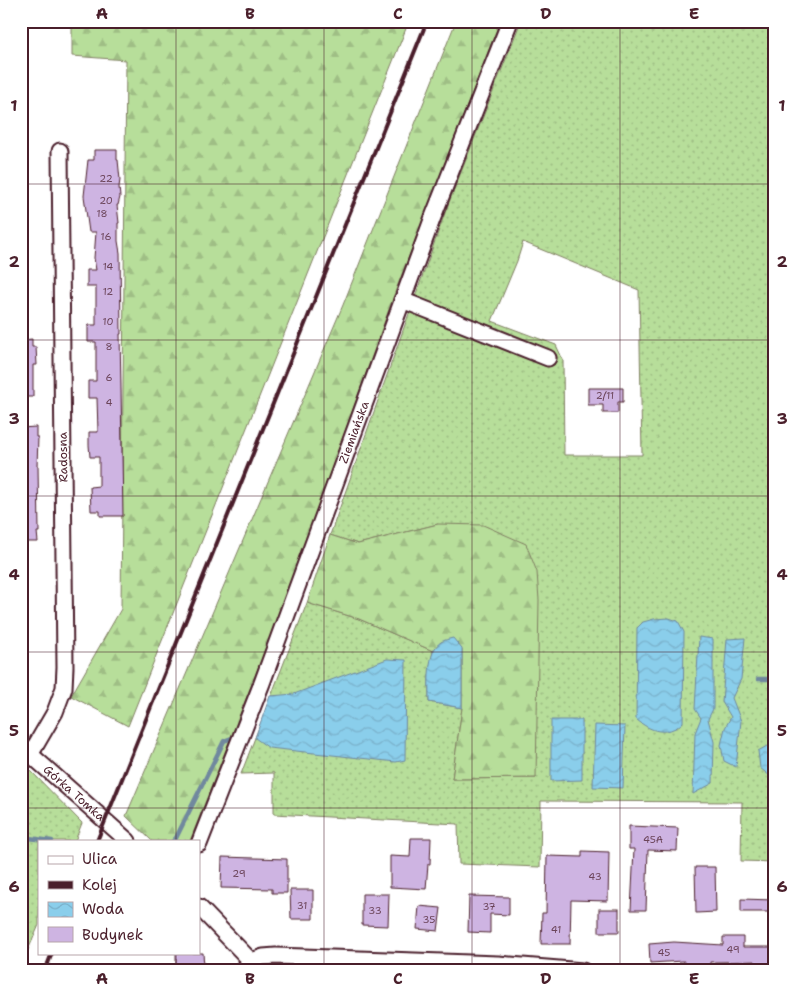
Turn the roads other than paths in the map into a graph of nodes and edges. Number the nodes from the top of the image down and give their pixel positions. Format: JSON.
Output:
{"nodes":[{"id":1,"x":510,"y":21,"type":"edge"},
{"id":2,"x":60,"y":150,"type":"dead end"},
{"id":3,"x":402,"y":300,"type":"junction"},
{"id":4,"x":548,"y":358,"type":"dead end"},
{"id":5,"x":26,"y":751,"type":"edge"},
{"id":6,"x":127,"y":840,"type":"edge"},
{"id":7,"x":200,"y":841,"type":"edge"},
{"id":8,"x":200,"y":908,"type":"edge"},
{"id":9,"x":376,"y":965,"type":"edge"},
{"id":10,"x":246,"y":966,"type":"edge"},
{"id":11,"x":547,"y":969,"type":"edge"},
{"id":12,"x":582,"y":971,"type":"edge"}],
"edges":[{"from":1,"to":3,"type":"street","name":"Ziemiańska"},
{"from":2,"to":5,"type":"street","name":"Radosna"},
{"from":3,"to":4,"type":"street"},
{"from":3,"to":7,"type":"street","name":"Ziemiańska"},
{"from":5,"to":6,"type":"street","name":"Górka Tomka"},
{"from":8,"to":10,"type":"street"},
{"from":9,"to":10,"type":"street"},
{"from":9,"to":11,"type":"street"},
{"from":11,"to":12,"type":"street"}]}
